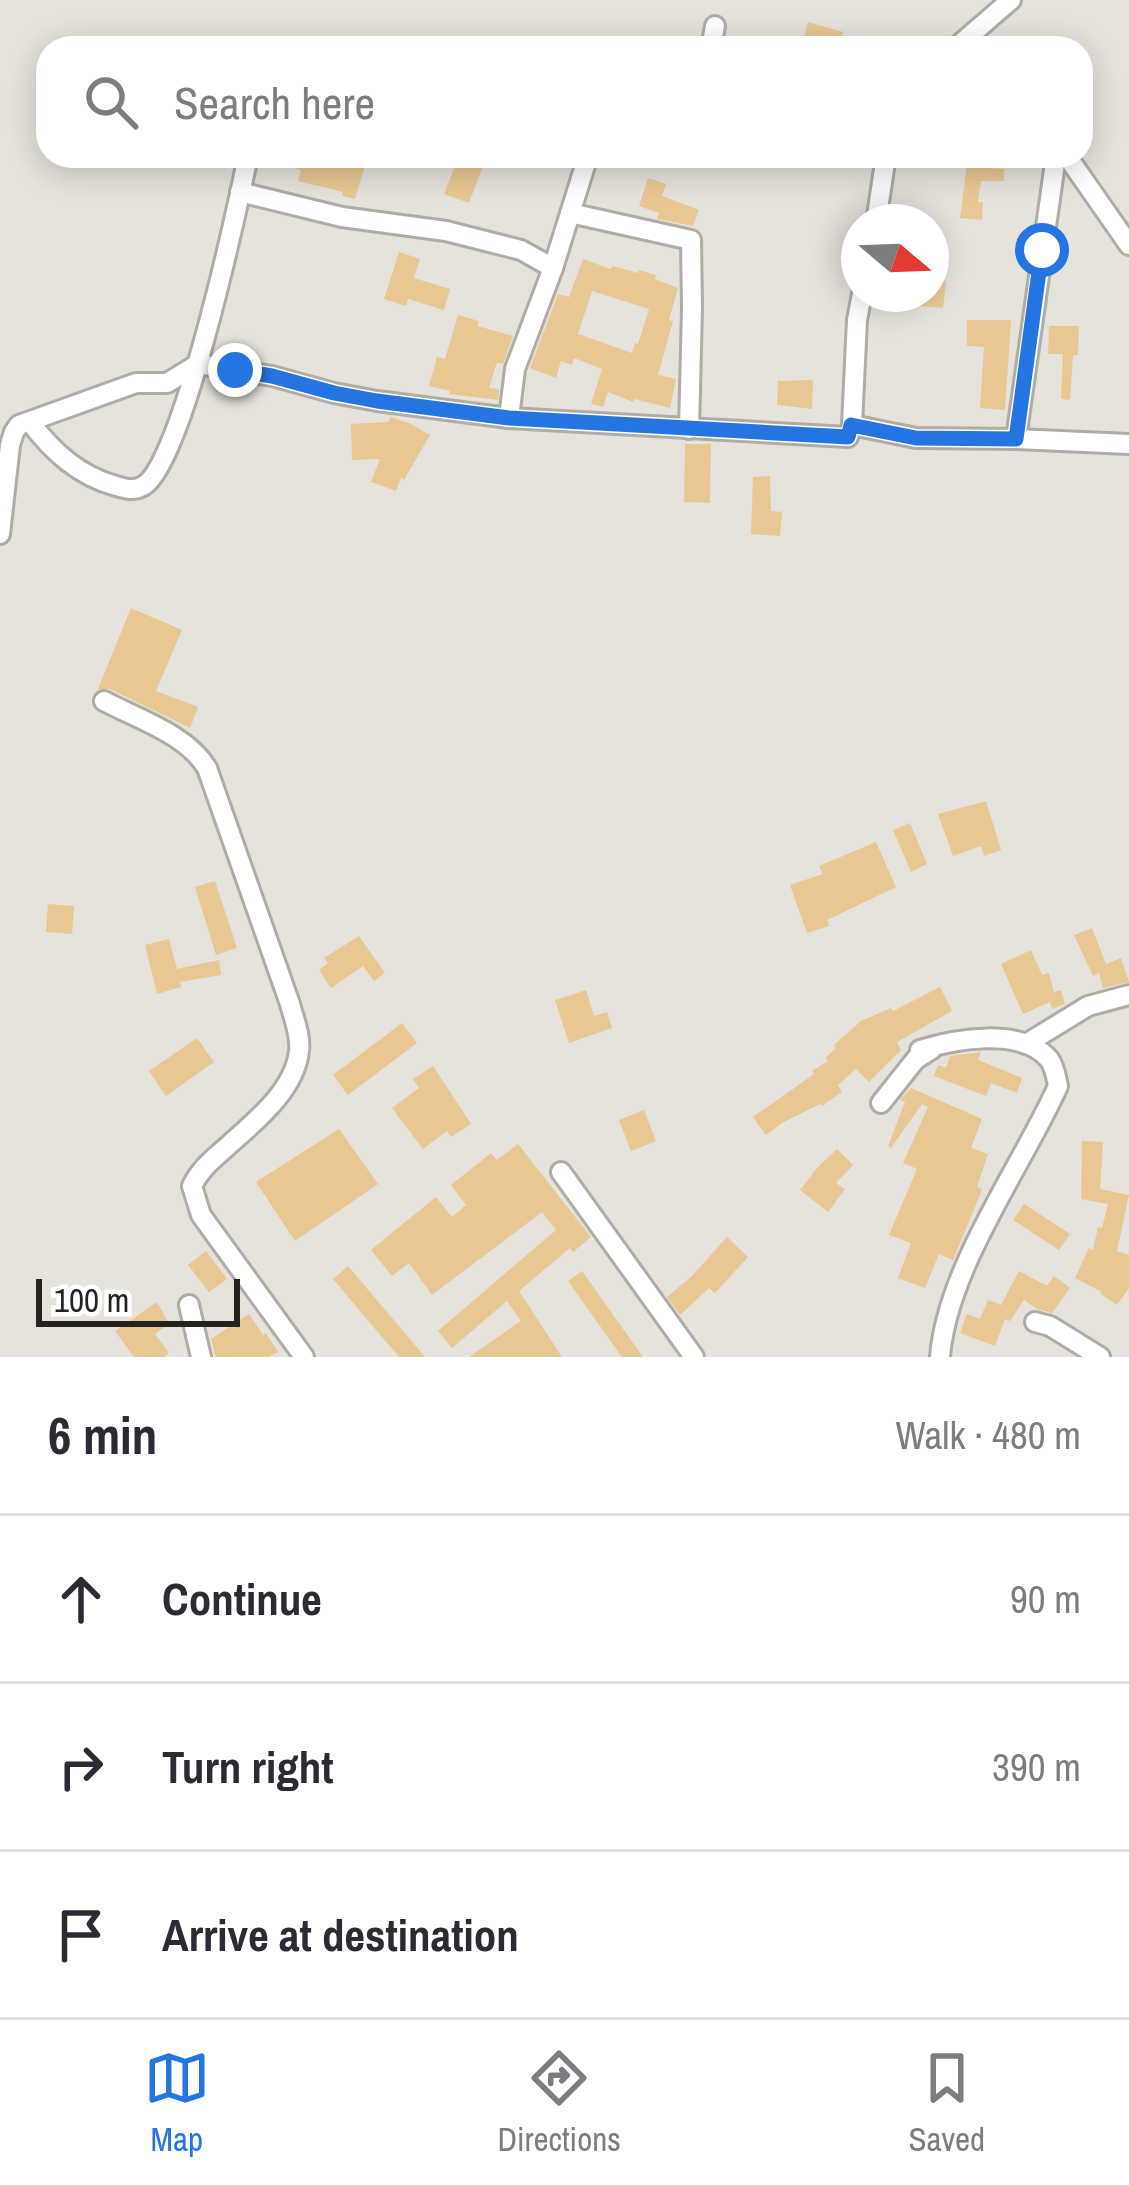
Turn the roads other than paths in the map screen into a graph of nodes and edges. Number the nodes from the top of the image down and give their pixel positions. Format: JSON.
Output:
{"nodes":[{"id":1,"x":1011,"y":0,"type":"edge"},
{"id":2,"x":715,"y":26,"type":"dead end"},
{"id":3,"x":713,"y":36,"type":"edge"},
{"id":4,"x":970,"y":36,"type":"edge"},
{"id":5,"x":245,"y":168,"type":"edge"},
{"id":6,"x":584,"y":168,"type":"edge"},
{"id":7,"x":884,"y":168,"type":"edge"},
{"id":8,"x":1054,"y":168,"type":"edge"},
{"id":9,"x":1075,"y":168,"type":"edge"},
{"id":10,"x":240,"y":192,"type":"junction"},
{"id":11,"x":879,"y":204,"type":"edge"},
{"id":12,"x":570,"y":213,"type":"junction"},
{"id":13,"x":1129,"y":245,"type":"edge"},
{"id":14,"x":553,"y":268,"type":"junction"},
{"id":15,"x":859,"y":312,"type":"edge"},
{"id":16,"x":198,"y":364,"type":"junction"},
{"id":17,"x":509,"y":418,"type":"junction"},
{"id":18,"x":30,"y":422,"type":"junction"},
{"id":19,"x":851,"y":425,"type":"junction"},
{"id":20,"x":689,"y":429,"type":"junction"},
{"id":21,"x":1016,"y":439,"type":"junction"},
{"id":22,"x":1129,"y":444,"type":"edge"},
{"id":23,"x":0,"y":534,"type":"edge"},
{"id":24,"x":104,"y":701,"type":"dead end"},
{"id":25,"x":1129,"y":995,"type":"edge"},
{"id":26,"x":941,"y":1043,"type":"junction"},
{"id":27,"x":1026,"y":1044,"type":"junction"},
{"id":28,"x":920,"y":1050,"type":"dead end"},
{"id":29,"x":881,"y":1103,"type":"dead end"},
{"id":30,"x":561,"y":1172,"type":"dead end"},
{"id":31,"x":189,"y":1305,"type":"dead end"},
{"id":32,"x":1036,"y":1322,"type":"dead end"},
{"id":33,"x":201,"y":1357,"type":"edge"},
{"id":34,"x":304,"y":1357,"type":"edge"},
{"id":35,"x":694,"y":1357,"type":"edge"},
{"id":36,"x":940,"y":1357,"type":"edge"},
{"id":37,"x":1100,"y":1357,"type":"edge"}],
"edges":[{"from":1,"to":4,"type":"street"},
{"from":2,"to":3,"type":"street"},
{"from":5,"to":10,"type":"street"},
{"from":6,"to":12,"type":"street"},
{"from":7,"to":11,"type":"street"},
{"from":8,"to":21,"type":"street"},
{"from":9,"to":13,"type":"street"},
{"from":10,"to":14,"type":"street"},
{"from":10,"to":16,"type":"street"},
{"from":12,"to":14,"type":"street"},
{"from":12,"to":20,"type":"street"},
{"from":14,"to":17,"type":"street"},
{"from":15,"to":19,"type":"street"},
{"from":16,"to":17,"type":"street"},
{"from":16,"to":18,"type":"street"},
{"from":16,"to":18,"type":"street"},
{"from":17,"to":20,"type":"street"},
{"from":18,"to":23,"type":"street"},
{"from":19,"to":20,"type":"street"},
{"from":19,"to":21,"type":"street"},
{"from":21,"to":22,"type":"street"},
{"from":24,"to":34,"type":"street"},
{"from":25,"to":27,"type":"street"},
{"from":26,"to":27,"type":"street"},
{"from":26,"to":28,"type":"street"},
{"from":26,"to":29,"type":"street"},
{"from":27,"to":36,"type":"street"},
{"from":30,"to":35,"type":"street"},
{"from":31,"to":33,"type":"street"},
{"from":32,"to":37,"type":"street"}]}
